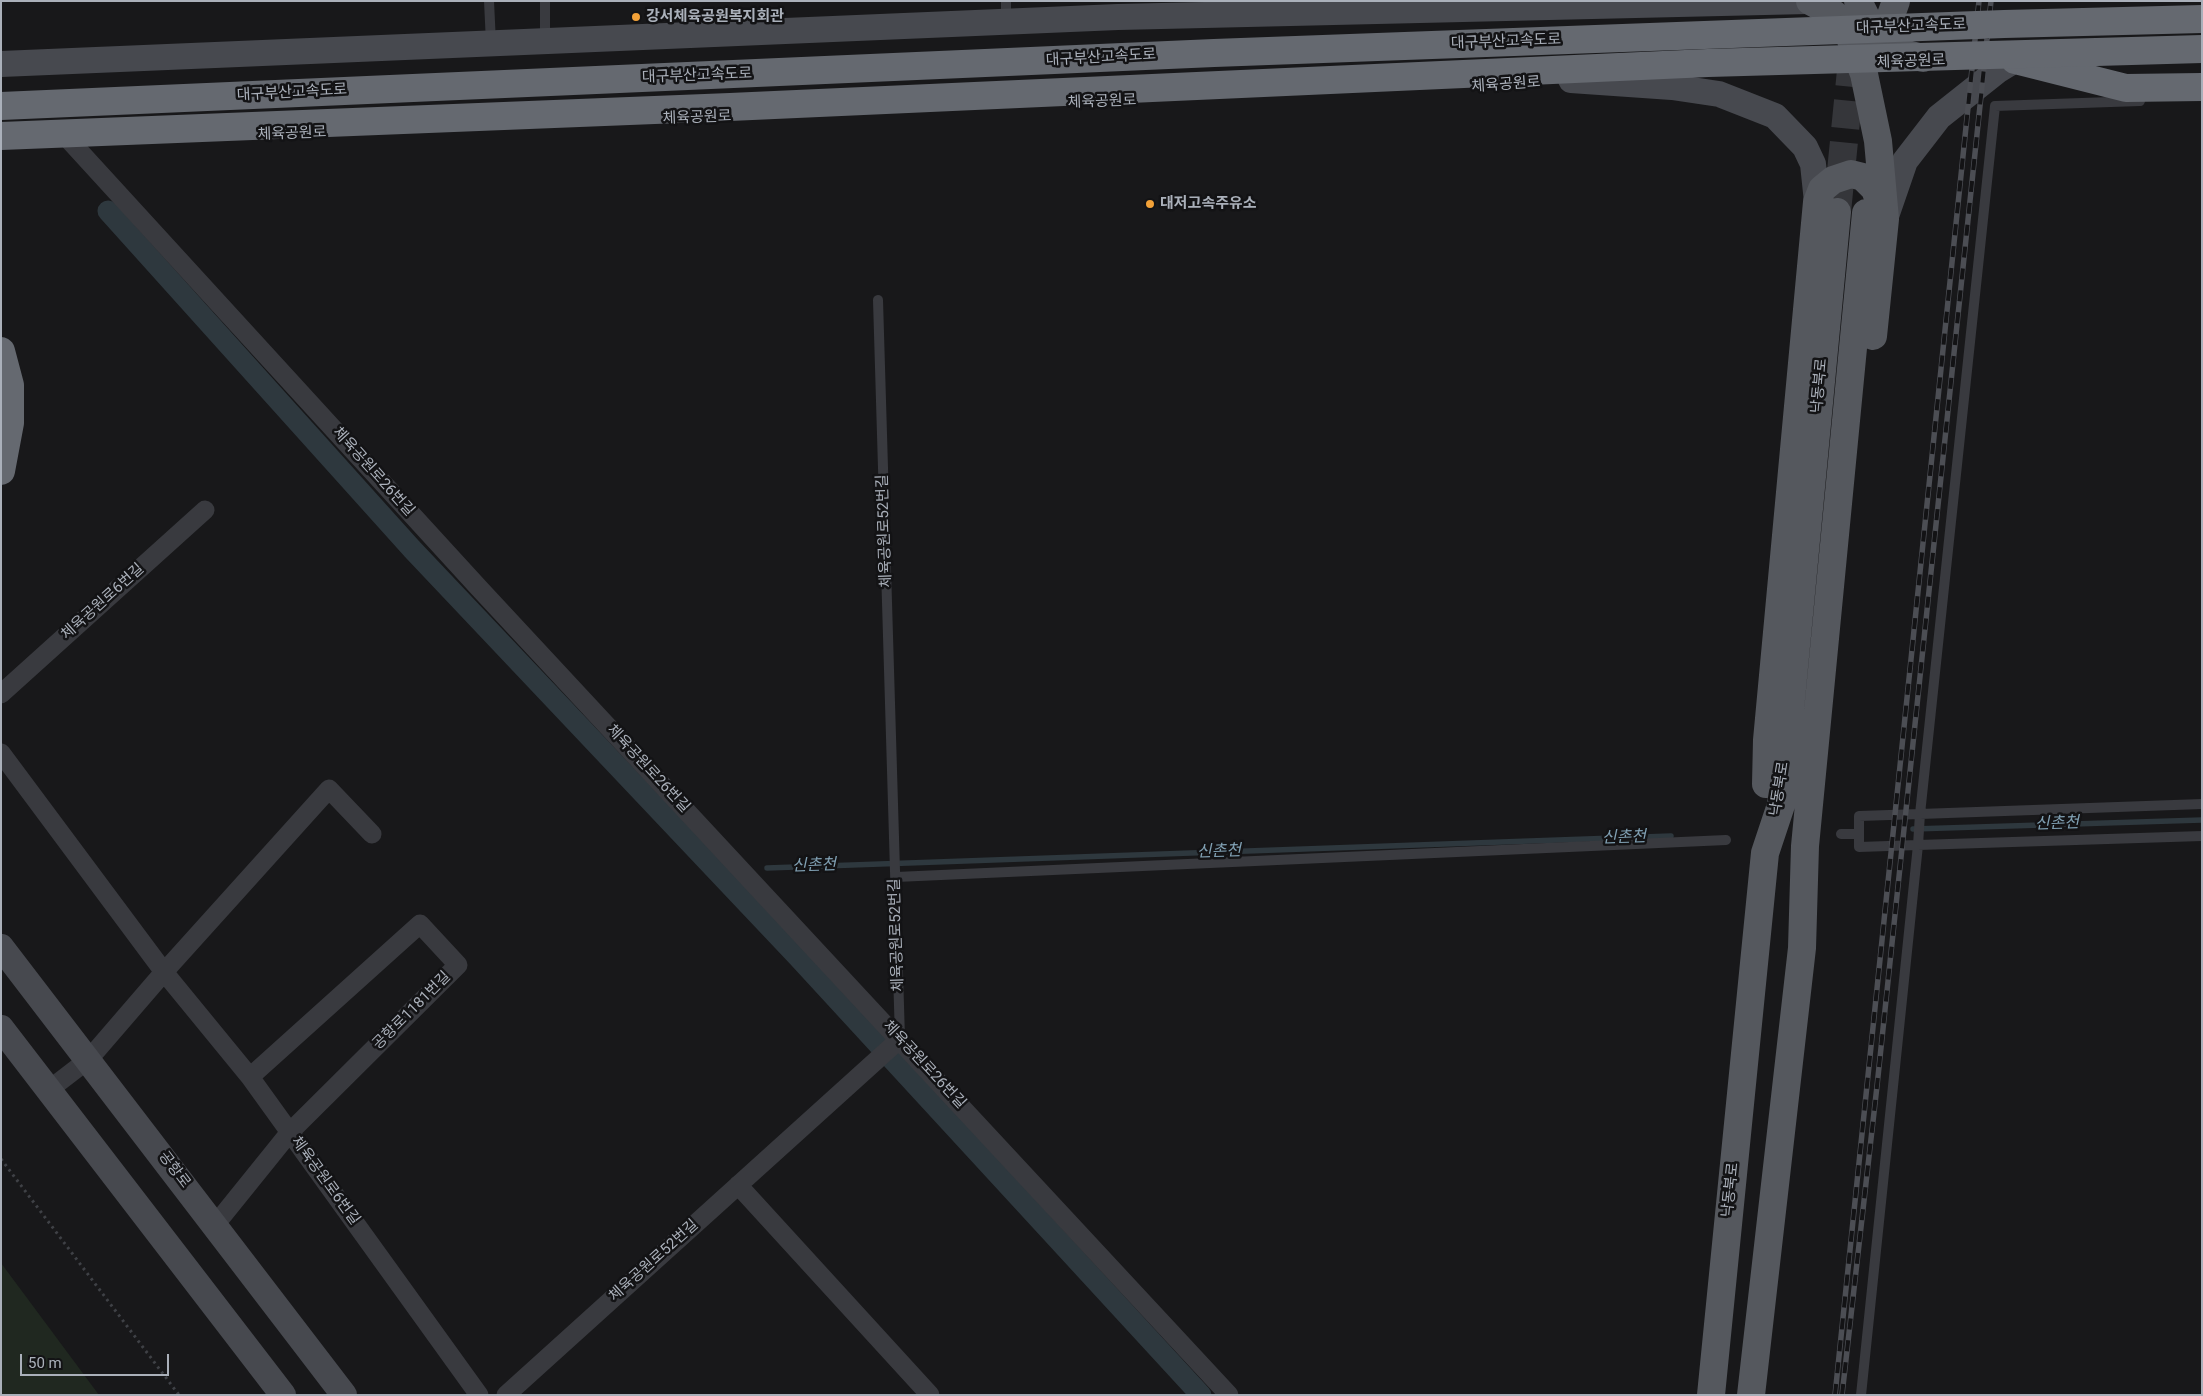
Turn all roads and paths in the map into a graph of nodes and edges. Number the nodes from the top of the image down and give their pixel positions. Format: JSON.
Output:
{"nodes":[{"id":1,"x":489,"y":1,"type":"edge"},
{"id":2,"x":544,"y":1,"type":"edge"},
{"id":3,"x":1542,"y":1,"type":"edge"},
{"id":4,"x":1809,"y":1,"type":"edge"},
{"id":5,"x":1858,"y":1,"type":"edge"},
{"id":6,"x":1896,"y":1,"type":"edge"},
{"id":7,"x":1508,"y":8,"type":"junction"},
{"id":8,"x":1006,"y":11,"type":"edge"},
{"id":9,"x":2202,"y":19,"type":"edge"},
{"id":10,"x":545,"y":41,"type":"junction"},
{"id":11,"x":491,"y":43,"type":"junction"},
{"id":12,"x":2202,"y":49,"type":"edge"},
{"id":13,"x":1865,"y":50,"type":"junction"},
{"id":14,"x":2202,"y":55,"type":"edge"},
{"id":15,"x":2015,"y":60,"type":"junction"},
{"id":16,"x":1944,"y":61,"type":"joint"},
{"id":17,"x":1,"y":64,"type":"edge"},
{"id":18,"x":1815,"y":66,"type":"joint"},
{"id":19,"x":1571,"y":80,"type":"junction"},
{"id":20,"x":2202,"y":87,"type":"edge"},
{"id":21,"x":2152,"y":101,"type":"dead end"},
{"id":22,"x":1,"y":106,"type":"edge"},
{"id":23,"x":1,"y":136,"type":"edge"},
{"id":24,"x":70,"y":141,"type":"junction"},
{"id":25,"x":1,"y":143,"type":"edge"},
{"id":26,"x":1827,"y":207,"type":"junction"},
{"id":27,"x":1875,"y":216,"type":"junction"},
{"id":28,"x":878,"y":300,"type":"dead end"},
{"id":29,"x":1,"y":351,"type":"edge"},
{"id":30,"x":1,"y":471,"type":"edge"},
{"id":31,"x":205,"y":510,"type":"dead end"},
{"id":32,"x":1,"y":694,"type":"edge"},
{"id":33,"x":1,"y":753,"type":"edge"},
{"id":34,"x":2202,"y":804,"type":"edge"},
{"id":35,"x":1920,"y":814,"type":"junction"},
{"id":36,"x":372,"y":834,"type":"dead end"},
{"id":37,"x":1841,"y":834,"type":"dead end"},
{"id":38,"x":1859,"y":834,"type":"junction"},
{"id":39,"x":2202,"y":836,"type":"edge"},
{"id":40,"x":1726,"y":840,"type":"dead end"},
{"id":41,"x":1918,"y":845,"type":"junction"},
{"id":42,"x":1765,"y":853,"type":"junction"},
{"id":43,"x":896,"y":877,"type":"junction"},
{"id":44,"x":1,"y":947,"type":"edge"},
{"id":45,"x":1802,"y":948,"type":"junction"},
{"id":46,"x":164,"y":972,"type":"junction"},
{"id":47,"x":1,"y":1028,"type":"edge"},
{"id":48,"x":900,"y":1039,"type":"junction"},
{"id":49,"x":89,"y":1059,"type":"junction"},
{"id":50,"x":250,"y":1077,"type":"junction"},
{"id":51,"x":50,"y":1090,"type":"junction"},
{"id":52,"x":290,"y":1132,"type":"junction"},
{"id":53,"x":1,"y":1159,"type":"edge"},
{"id":54,"x":738,"y":1185,"type":"junction"},
{"id":55,"x":215,"y":1225,"type":"junction"},
{"id":56,"x":1768,"y":1246,"type":"junction"},
{"id":57,"x":179,"y":1395,"type":"edge"},
{"id":58,"x":283,"y":1395,"type":"edge"},
{"id":59,"x":344,"y":1395,"type":"edge"},
{"id":60,"x":479,"y":1395,"type":"edge"},
{"id":61,"x":506,"y":1395,"type":"edge"},
{"id":62,"x":930,"y":1395,"type":"edge"},
{"id":63,"x":1229,"y":1395,"type":"edge"},
{"id":64,"x":1711,"y":1395,"type":"edge"},
{"id":65,"x":1751,"y":1395,"type":"edge"},
{"id":66,"x":1770,"y":1395,"type":"edge"},
{"id":67,"x":1861,"y":1395,"type":"edge"}],
"edges":[{"from":1,"to":11,"type":"lane"},
{"from":2,"to":10,"type":"lane"},
{"from":3,"to":7,"type":"main road"},
{"from":4,"to":7,"type":"main road"},
{"from":4,"to":13,"type":"main road"},
{"from":5,"to":13,"type":"main road"},
{"from":6,"to":13,"type":"main road"},
{"from":7,"to":8,"type":"main road"},
{"from":8,"to":10,"type":"main road"},
{"from":9,"to":22,"type":"highway","name":"대구부산고속도로","bridge":true},
{"from":10,"to":11,"type":"main road"},
{"from":11,"to":17,"type":"main road"},
{"from":12,"to":23,"type":"highway","name":"대구부산고속도로","bridge":true},
{"from":13,"to":16,"type":"main road"},
{"from":13,"to":18,"type":"main road"},
{"from":13,"to":27,"type":"main road"},
{"from":14,"to":15,"type":"main road","name":"체육공원로"},
{"from":15,"to":16,"type":"main road","name":"체육공원로"},
{"from":15,"to":20,"type":"highway"},
{"from":15,"to":27,"type":"main road"},
{"from":18,"to":19,"type":"main road","name":"체육공원로"},
{"from":19,"to":24,"type":"main road","name":"체육공원로"},
{"from":19,"to":26,"type":"main road"},
{"from":21,"to":35,"type":"lane"},
{"from":24,"to":25,"type":"main road","name":"체육공원로"},
{"from":24,"to":48,"type":"street","name":"체육공원로26번길"},
{"from":26,"to":27,"type":"main road"},
{"from":26,"to":42,"type":"main road"},
{"from":26,"to":42,"type":"main road","name":"낙동북로"},
{"from":27,"to":45,"type":"main road","name":"낙동북로"},
{"from":27,"to":45,"type":"main road"},
{"from":28,"to":43,"type":"lane","name":"체육공원로52번길"},
{"from":29,"to":30,"type":"highway"},
{"from":31,"to":32,"type":"street","name":"체육공원로6번길"},
{"from":33,"to":46,"type":"street","name":"체육공원로6번길"},
{"from":34,"to":35,"type":"lane"},
{"from":35,"to":38,"type":"lane"},
{"from":35,"to":41,"type":"lane"},
{"from":36,"to":46,"type":"street"},
{"from":37,"to":38,"type":"lane"},
{"from":38,"to":41,"type":"lane"},
{"from":39,"to":41,"type":"lane"},
{"from":40,"to":43,"type":"lane"},
{"from":41,"to":67,"type":"lane"},
{"from":42,"to":64,"type":"main road","name":"낙동북로"},
{"from":43,"to":48,"type":"lane","name":"체육공원로52번길"},
{"from":44,"to":49,"type":"main road","name":"공항로"},
{"from":45,"to":56,"type":"main road","name":"낙동북로"},
{"from":46,"to":49,"type":"street"},
{"from":46,"to":50,"type":"street","name":"체육공원로6번길"},
{"from":47,"to":51,"type":"main road"},
{"from":48,"to":54,"type":"street","name":"체육공원로52번길"},
{"from":48,"to":63,"type":"street","name":"체육공원로26번길"},
{"from":49,"to":51,"type":"street"},
{"from":49,"to":55,"type":"main road","name":"공항로"},
{"from":50,"to":52,"type":"street","name":"체육공원로6번길"},
{"from":50,"to":52,"type":"street","name":"공항로1181번길"},
{"from":51,"to":58,"type":"main road"},
{"from":52,"to":55,"type":"street","name":"공항로1181번길"},
{"from":52,"to":60,"type":"street","name":"체육공원로6번길"},
{"from":53,"to":57,"type":"path"},
{"from":54,"to":61,"type":"street","name":"체육공원로52번길"},
{"from":54,"to":62,"type":"street"},
{"from":55,"to":59,"type":"main road","name":"공항로"},
{"from":56,"to":65,"type":"main road","name":"낙동북로"},
{"from":56,"to":66,"type":"main road"}]}
